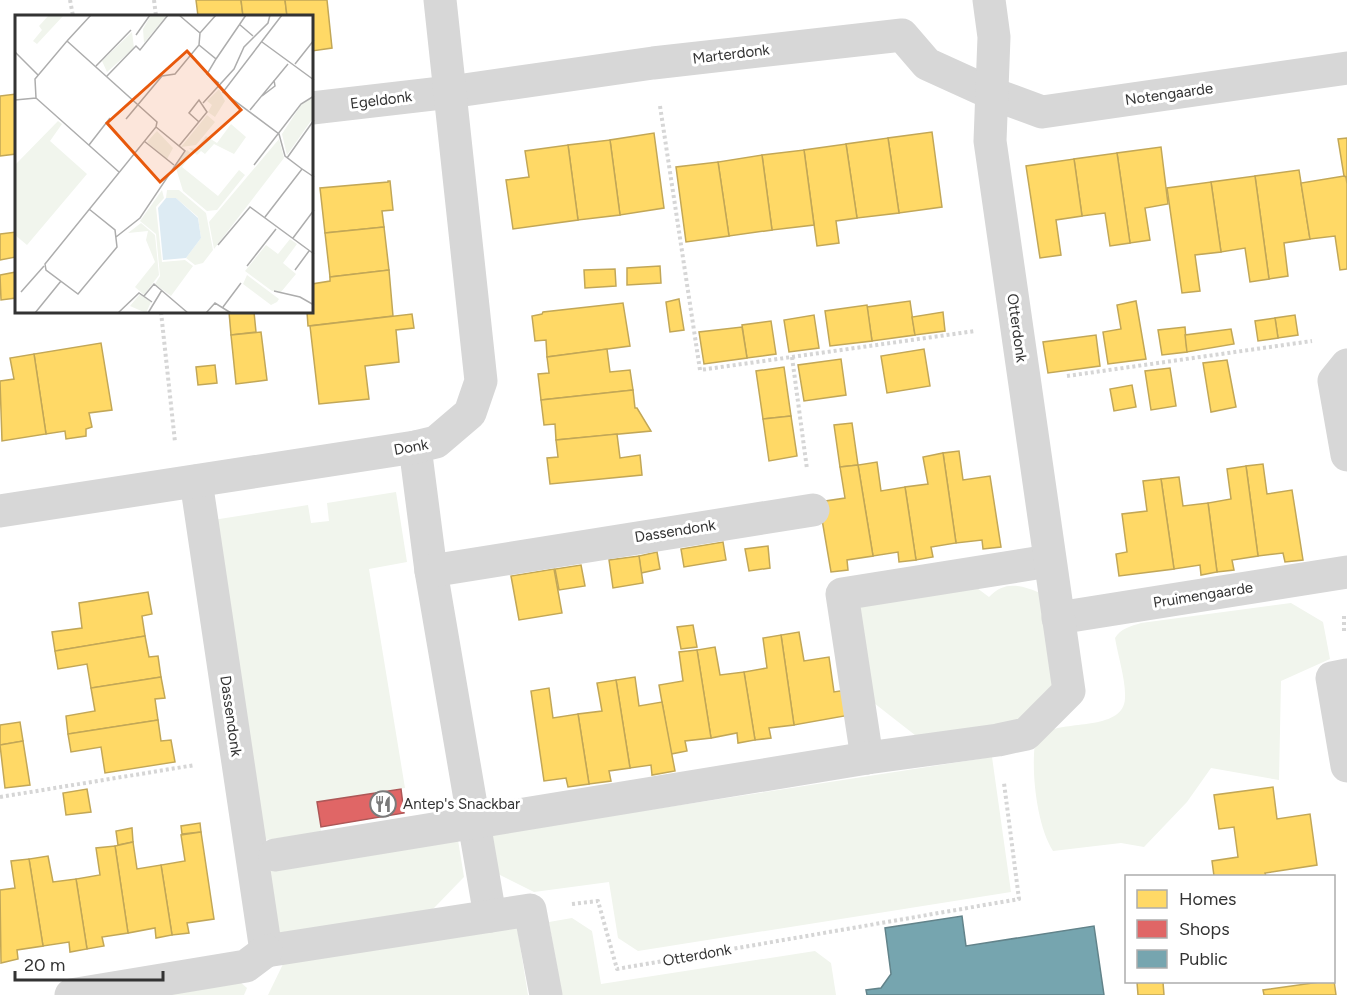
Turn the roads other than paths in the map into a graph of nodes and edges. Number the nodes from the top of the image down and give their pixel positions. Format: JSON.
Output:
{"nodes":[{"id":1,"x":440,"y":0,"type":"edge"},
{"id":2,"x":988,"y":0,"type":"edge"},
{"id":3,"x":1347,"y":68,"type":"edge"},
{"id":4,"x":450,"y":92,"type":"junction"},
{"id":5,"x":993,"y":94,"type":"junction"},
{"id":6,"x":314,"y":108,"type":"edge"},
{"id":7,"x":1346,"y":366,"type":"edge"},
{"id":8,"x":415,"y":447,"type":"junction"},
{"id":9,"x":1347,"y":454,"type":"edge"},
{"id":10,"x":196,"y":481,"type":"junction"},
{"id":11,"x":813,"y":510,"type":"dead end"},
{"id":12,"x":0,"y":512,"type":"edge"},
{"id":13,"x":1049,"y":561,"type":"junction"},
{"id":14,"x":432,"y":571,"type":"junction"},
{"id":15,"x":1347,"y":572,"type":"edge"},
{"id":16,"x":1058,"y":618,"type":"junction"},
{"id":17,"x":1339,"y":676,"type":"edge"},
{"id":18,"x":867,"y":758,"type":"junction"},
{"id":19,"x":1347,"y":766,"type":"edge"},
{"id":20,"x":474,"y":823,"type":"junction"},
{"id":21,"x":275,"y":855,"type":"dead end"},
{"id":22,"x":490,"y":916,"type":"junction"},
{"id":23,"x":266,"y":951,"type":"junction"},
{"id":24,"x":71,"y":995,"type":"edge"},
{"id":25,"x":546,"y":995,"type":"edge"}],
"edges":[{"from":1,"to":4,"type":"street","name":"Donk"},
{"from":2,"to":5,"type":"street","name":"Otterdonk"},
{"from":3,"to":5,"type":"street","name":"Notengaarde"},
{"from":4,"to":5,"type":"street","name":"Marterdonk"},
{"from":4,"to":6,"type":"street","name":"Egeldonk"},
{"from":4,"to":8,"type":"street","name":"Donk"},
{"from":5,"to":13,"type":"street","name":"Otterdonk"},
{"from":7,"to":9,"type":"street"},
{"from":8,"to":10,"type":"street","name":"Donk"},
{"from":8,"to":14,"type":"street"},
{"from":10,"to":12,"type":"street","name":"Donk"},
{"from":10,"to":23,"type":"street","name":"Dassendonk"},
{"from":11,"to":14,"type":"street","name":"Dassendonk"},
{"from":13,"to":16,"type":"street","name":"Otterdonk"},
{"from":13,"to":18,"type":"street"},
{"from":14,"to":20,"type":"street"},
{"from":15,"to":16,"type":"street","name":"Pruimengaarde"},
{"from":16,"to":18,"type":"street","name":"Otterdonk"},
{"from":17,"to":19,"type":"street"},
{"from":18,"to":20,"type":"street","name":"Otterdonk"},
{"from":20,"to":21,"type":"street","name":"Otterdonk"},
{"from":20,"to":22,"type":"street"},
{"from":22,"to":23,"type":"street"},
{"from":22,"to":25,"type":"street"},
{"from":23,"to":24,"type":"street"}]}
